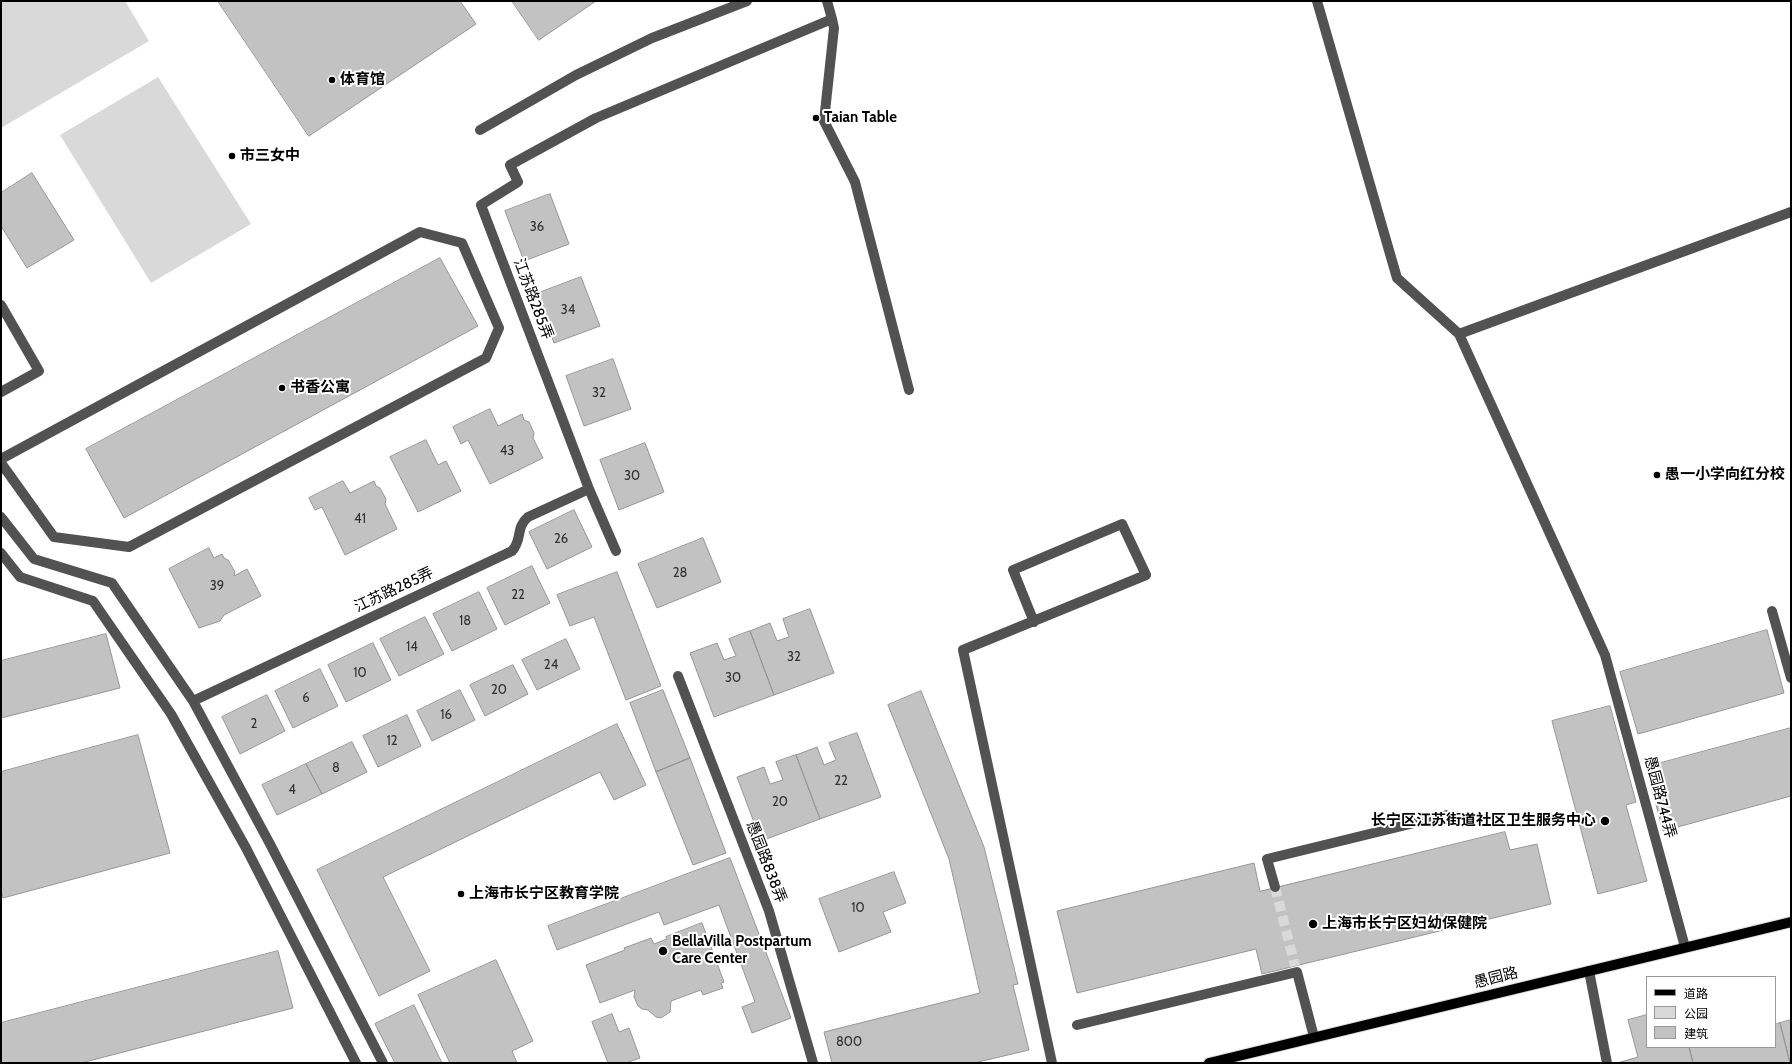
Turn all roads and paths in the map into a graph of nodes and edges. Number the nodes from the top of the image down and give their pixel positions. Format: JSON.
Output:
{"nodes":[{"id":1,"x":747,"y":1,"type":"edge"},
{"id":2,"x":827,"y":1,"type":"edge"},
{"id":3,"x":1317,"y":1,"type":"edge"},
{"id":4,"x":832,"y":19,"type":"junction"},
{"id":5,"x":480,"y":130,"type":"dead end"},
{"id":6,"x":1791,"y":212,"type":"edge"},
{"id":7,"x":1,"y":305,"type":"edge"},
{"id":8,"x":1459,"y":334,"type":"junction"},
{"id":9,"x":910,"y":390,"type":"dead end"},
{"id":10,"x":1,"y":392,"type":"edge"},
{"id":11,"x":1,"y":459,"type":"edge"},
{"id":12,"x":1,"y":463,"type":"edge"},
{"id":13,"x":589,"y":489,"type":"junction"},
{"id":14,"x":1,"y":517,"type":"edge"},
{"id":15,"x":616,"y":550,"type":"dead end"},
{"id":16,"x":1,"y":553,"type":"edge"},
{"id":17,"x":1772,"y":611,"type":"dead end"},
{"id":18,"x":1034,"y":622,"type":"junction"},
{"id":19,"x":678,"y":676,"type":"dead end"},
{"id":20,"x":1791,"y":678,"type":"edge"},
{"id":21,"x":193,"y":701,"type":"junction"},
{"id":22,"x":1447,"y":815,"type":"dead end"},
{"id":23,"x":1275,"y":887,"type":"tunnel mouth"},
{"id":24,"x":1791,"y":922,"type":"edge"},
{"id":25,"x":1685,"y":948,"type":"junction"},
{"id":26,"x":1590,"y":971,"type":"junction"},
{"id":27,"x":1077,"y":1025,"type":"dead end"},
{"id":28,"x":1314,"y":1038,"type":"junction"},
{"id":29,"x":356,"y":1063,"type":"edge"},
{"id":30,"x":383,"y":1063,"type":"edge"},
{"id":31,"x":813,"y":1063,"type":"edge"},
{"id":32,"x":1052,"y":1063,"type":"edge"},
{"id":33,"x":1208,"y":1063,"type":"edge"},
{"id":34,"x":1607,"y":1063,"type":"edge"}],
"edges":[{"from":1,"to":5,"type":"lane"},
{"from":2,"to":4,"type":"lane"},
{"from":3,"to":8,"type":"lane"},
{"from":4,"to":9,"type":"lane"},
{"from":4,"to":13,"type":"lane","name":"江苏路285弄"},
{"from":6,"to":8,"type":"lane"},
{"from":7,"to":10,"type":"lane"},
{"from":8,"to":25,"type":"lane","name":"愚园路744弄"},
{"from":11,"to":12,"type":"lane"},
{"from":13,"to":15,"type":"lane","name":"江苏路285弄"},
{"from":13,"to":21,"type":"lane","name":"江苏路285弄"},
{"from":14,"to":21,"type":"lane"},
{"from":16,"to":29,"type":"lane"},
{"from":17,"to":20,"type":"lane"},
{"from":18,"to":18,"type":"lane"},
{"from":18,"to":32,"type":"lane"},
{"from":19,"to":31,"type":"lane","name":"愚园路838弄"},
{"from":21,"to":30,"type":"lane"},
{"from":22,"to":23,"type":"lane"},
{"from":24,"to":25,"type":"main road","name":"愚园路"},
{"from":25,"to":26,"type":"main road","name":"愚园路"},
{"from":26,"to":28,"type":"main road","name":"愚园路"},
{"from":26,"to":34,"type":"lane"},
{"from":27,"to":28,"type":"lane"},
{"from":28,"to":33,"type":"main road","name":"愚园路"}]}
